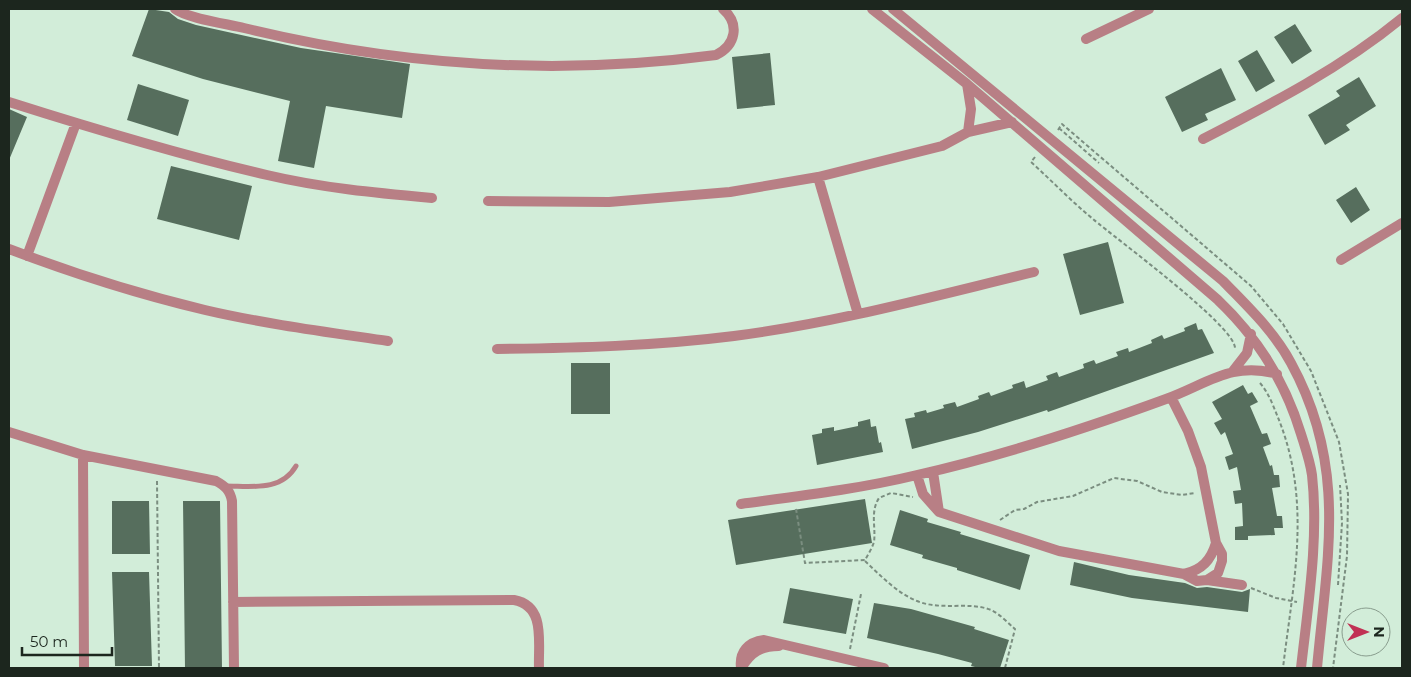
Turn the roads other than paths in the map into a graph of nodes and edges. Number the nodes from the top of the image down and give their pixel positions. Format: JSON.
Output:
{"nodes":[{"id":1,"x":175,"y":9,"type":"edge"},
{"id":2,"x":723,"y":9,"type":"edge"},
{"id":3,"x":872,"y":9,"type":"edge"},
{"id":4,"x":893,"y":9,"type":"edge"},
{"id":5,"x":1149,"y":9,"type":"edge"},
{"id":6,"x":1402,"y":18,"type":"edge"},
{"id":7,"x":1086,"y":39,"type":"dead end"},
{"id":8,"x":967,"y":84,"type":"junction"},
{"id":9,"x":9,"y":102,"type":"edge"},
{"id":10,"x":1012,"y":122,"type":"junction"},
{"id":11,"x":76,"y":123,"type":"junction"},
{"id":12,"x":968,"y":132,"type":"junction"},
{"id":13,"x":1203,"y":139,"type":"dead end"},
{"id":14,"x":818,"y":177,"type":"junction"},
{"id":15,"x":432,"y":198,"type":"dead end"},
{"id":16,"x":488,"y":201,"type":"dead end"},
{"id":17,"x":1402,"y":222,"type":"edge"},
{"id":18,"x":9,"y":249,"type":"edge"},
{"id":19,"x":27,"y":256,"type":"junction"},
{"id":20,"x":1341,"y":260,"type":"dead end"},
{"id":21,"x":1034,"y":272,"type":"dead end"},
{"id":22,"x":858,"y":314,"type":"junction"},
{"id":23,"x":1251,"y":334,"type":"junction"},
{"id":24,"x":388,"y":341,"type":"dead end"},
{"id":25,"x":497,"y":349,"type":"dead end"},
{"id":26,"x":1244,"y":365,"type":"junction"},
{"id":27,"x":1277,"y":374,"type":"junction"},
{"id":28,"x":1171,"y":397,"type":"junction"},
{"id":29,"x":9,"y":432,"type":"edge"},
{"id":30,"x":83,"y":455,"type":"junction"},
{"id":31,"x":296,"y":466,"type":"dead end"},
{"id":32,"x":933,"y":472,"type":"junction"},
{"id":33,"x":916,"y":476,"type":"junction"},
{"id":34,"x":225,"y":486,"type":"junction"},
{"id":35,"x":741,"y":504,"type":"dead end"},
{"id":36,"x":939,"y":512,"type":"junction"},
{"id":37,"x":1216,"y":543,"type":"junction"},
{"id":38,"x":1184,"y":574,"type":"junction"},
{"id":39,"x":1207,"y":580,"type":"junction"},
{"id":40,"x":1242,"y":585,"type":"road end"},
{"id":41,"x":233,"y":602,"type":"junction"},
{"id":42,"x":84,"y":668,"type":"edge"},
{"id":43,"x":234,"y":668,"type":"edge"},
{"id":44,"x":539,"y":668,"type":"edge"},
{"id":45,"x":742,"y":668,"type":"edge"},
{"id":46,"x":884,"y":668,"type":"edge"},
{"id":47,"x":1301,"y":668,"type":"edge"},
{"id":48,"x":1316,"y":668,"type":"edge"}],
"edges":[{"from":1,"to":2,"type":"street"},
{"from":3,"to":8,"type":"street"},
{"from":4,"to":48,"type":"street"},
{"from":5,"to":7,"type":"street"},
{"from":6,"to":13,"type":"street"},
{"from":8,"to":10,"type":"street"},
{"from":8,"to":12,"type":"street"},
{"from":9,"to":11,"type":"street"},
{"from":10,"to":12,"type":"street"},
{"from":10,"to":23,"type":"street"},
{"from":11,"to":15,"type":"street"},
{"from":11,"to":19,"type":"street"},
{"from":12,"to":14,"type":"street"},
{"from":14,"to":16,"type":"street"},
{"from":14,"to":22,"type":"street"},
{"from":17,"to":20,"type":"street"},
{"from":18,"to":19,"type":"street"},
{"from":19,"to":24,"type":"street"},
{"from":21,"to":22,"type":"street"},
{"from":22,"to":25,"type":"street"},
{"from":23,"to":26,"type":"street"},
{"from":23,"to":27,"type":"street"},
{"from":26,"to":27,"type":"street"},
{"from":26,"to":28,"type":"street"},
{"from":27,"to":47,"type":"street"},
{"from":28,"to":32,"type":"street"},
{"from":28,"to":37,"type":"street"},
{"from":29,"to":30,"type":"street"},
{"from":30,"to":34,"type":"street"},
{"from":30,"to":42,"type":"street"},
{"from":31,"to":34,"type":"lane"},
{"from":32,"to":33,"type":"street"},
{"from":32,"to":36,"type":"street"},
{"from":33,"to":35,"type":"street"},
{"from":33,"to":36,"type":"street"},
{"from":34,"to":41,"type":"street"},
{"from":36,"to":38,"type":"street"},
{"from":37,"to":38,"type":"street"},
{"from":37,"to":39,"type":"street"},
{"from":38,"to":39,"type":"street"},
{"from":39,"to":40,"type":"street"},
{"from":41,"to":43,"type":"street"},
{"from":41,"to":44,"type":"street"},
{"from":45,"to":46,"type":"street"}]}
